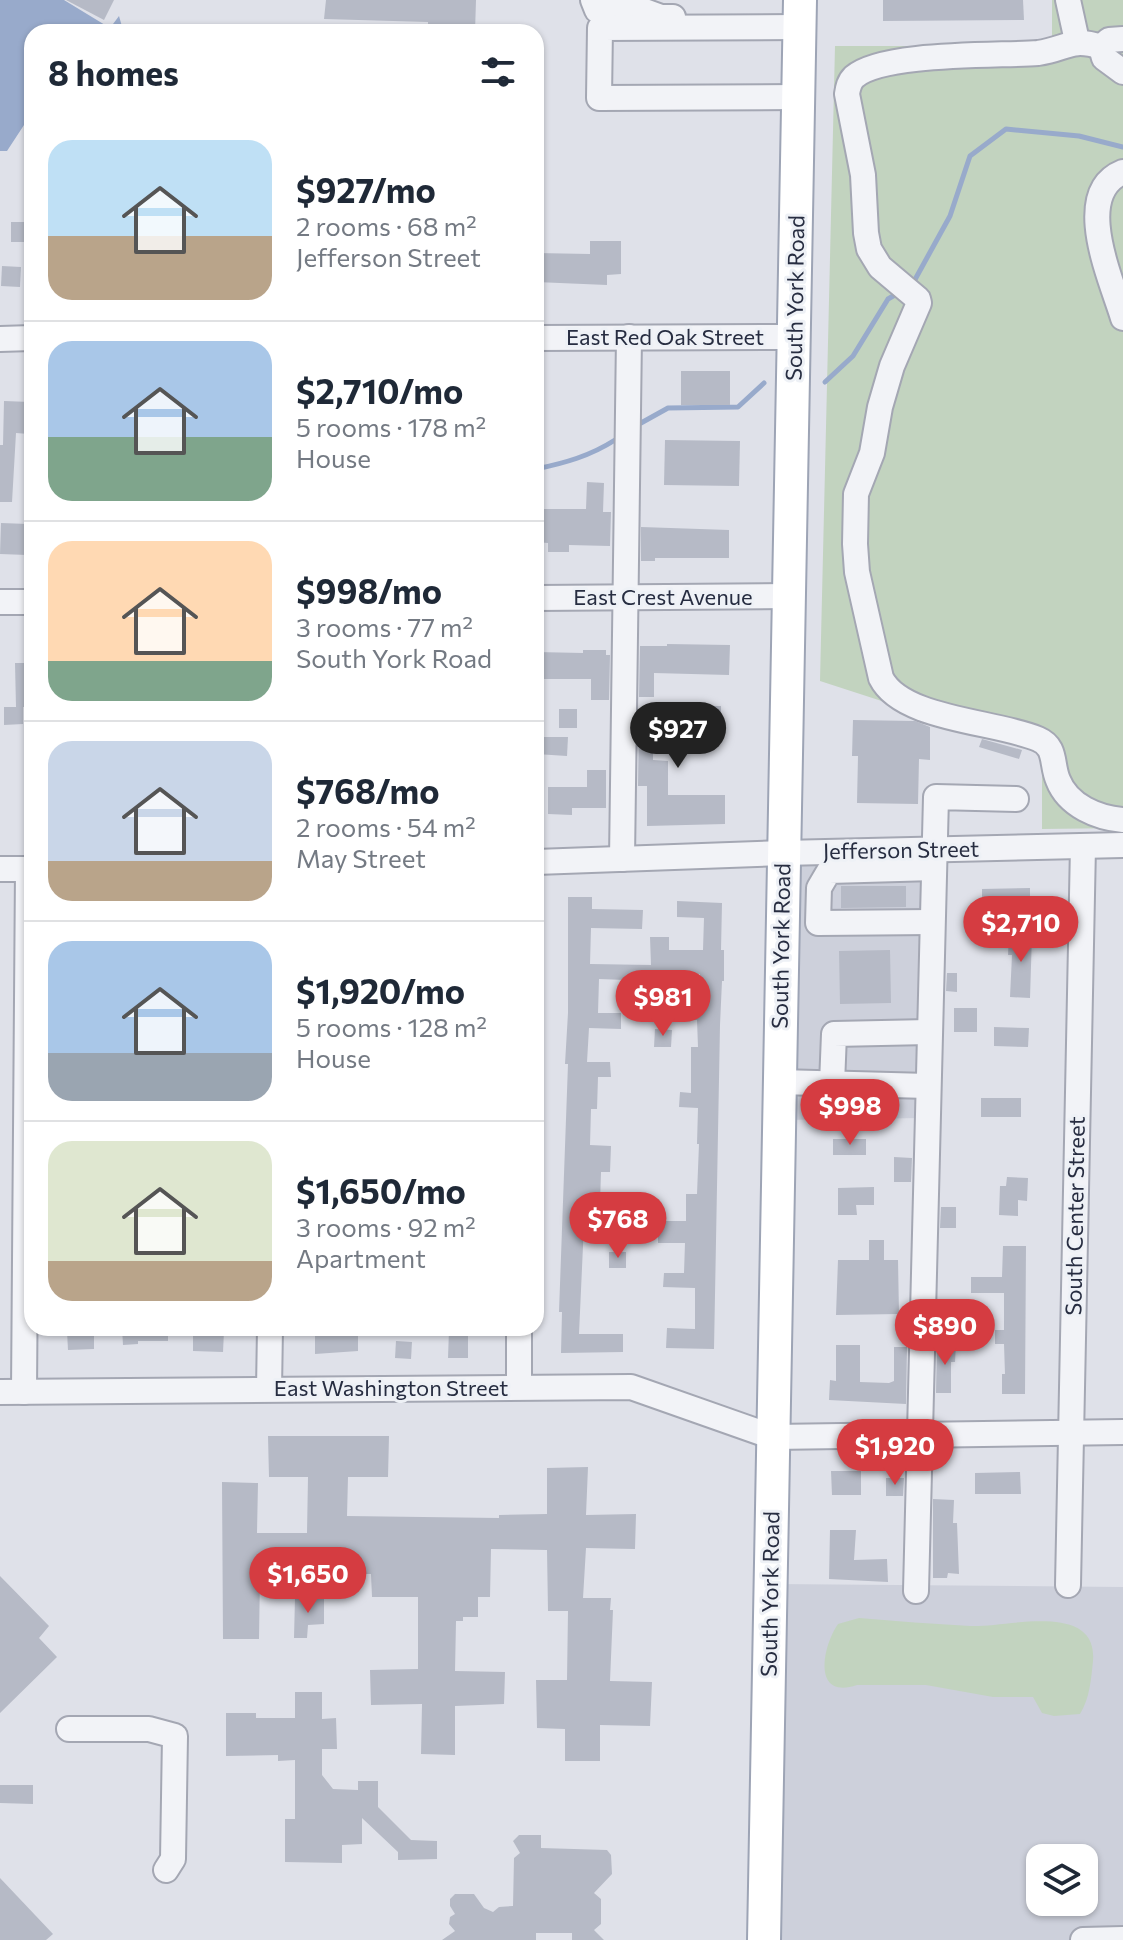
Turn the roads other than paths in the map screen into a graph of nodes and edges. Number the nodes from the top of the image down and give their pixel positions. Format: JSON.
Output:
{"nodes":[{"id":1,"x":593,"y":0,"type":"edge"},
{"id":2,"x":1068,"y":0,"type":"edge"},
{"id":3,"x":639,"y":5,"type":"edge"},
{"id":4,"x":800,"y":15,"type":"edge"},
{"id":5,"x":1077,"y":41,"type":"junction"},
{"id":6,"x":1112,"y":43,"type":"edge"},
{"id":7,"x":1123,"y":72,"type":"edge"},
{"id":8,"x":798,"y":97,"type":"junction"},
{"id":9,"x":1123,"y":172,"type":"edge"},
{"id":10,"x":1123,"y":318,"type":"edge"},
{"id":11,"x":629,"y":337,"type":"junction"},
{"id":12,"x":794,"y":337,"type":"junction"},
{"id":13,"x":24,"y":338,"type":"edge"},
{"id":14,"x":544,"y":338,"type":"edge"},
{"id":15,"x":0,"y":339,"type":"edge"},
{"id":16,"x":790,"y":596,"type":"junction"},
{"id":17,"x":625,"y":597,"type":"junction"},
{"id":18,"x":544,"y":598,"type":"edge"},
{"id":19,"x":0,"y":602,"type":"edge"},
{"id":20,"x":24,"y":602,"type":"edge"},
{"id":21,"x":1016,"y":799,"type":"dead end"},
{"id":22,"x":1123,"y":820,"type":"edge"},
{"id":23,"x":1123,"y":845,"type":"edge"},
{"id":24,"x":1083,"y":846,"type":"junction"},
{"id":25,"x":783,"y":853,"type":"junction"},
{"id":26,"x":622,"y":859,"type":"junction"},
{"id":27,"x":934,"y":859,"type":"junction"},
{"id":28,"x":828,"y":861,"type":"junction"},
{"id":29,"x":544,"y":862,"type":"edge"},
{"id":30,"x":0,"y":869,"type":"edge"},
{"id":31,"x":24,"y":869,"type":"edge"},
{"id":32,"x":782,"y":910,"type":"junction"},
{"id":33,"x":818,"y":911,"type":"junction"},
{"id":34,"x":932,"y":922,"type":"junction"},
{"id":35,"x":929,"y":1032,"type":"junction"},
{"id":36,"x":24,"y":1043,"type":"edge"},
{"id":37,"x":779,"y":1082,"type":"junction"},
{"id":38,"x":832,"y":1084,"type":"junction"},
{"id":39,"x":928,"y":1086,"type":"junction"},
{"id":40,"x":270,"y":1336,"type":"edge"},
{"id":41,"x":519,"y":1336,"type":"edge"},
{"id":42,"x":519,"y":1387,"type":"junction"},
{"id":43,"x":269,"y":1389,"type":"junction"},
{"id":44,"x":12,"y":1392,"type":"edge"},
{"id":45,"x":1123,"y":1432,"type":"edge"},
{"id":46,"x":1071,"y":1433,"type":"junction"},
{"id":47,"x":919,"y":1435,"type":"junction"},
{"id":48,"x":773,"y":1437,"type":"junction"},
{"id":49,"x":1068,"y":1585,"type":"dead end"},
{"id":50,"x":916,"y":1591,"type":"dead end"},
{"id":51,"x":69,"y":1729,"type":"dead end"},
{"id":52,"x":166,"y":1870,"type":"dead end"},
{"id":53,"x":1123,"y":1939,"type":"edge"},
{"id":54,"x":764,"y":1940,"type":"edge"},
{"id":55,"x":1083,"y":1940,"type":"edge"}],
"edges":[{"from":1,"to":3,"type":"street"},
{"from":2,"to":5,"type":"street"},
{"from":3,"to":4,"type":"street"},
{"from":4,"to":8,"type":"main road","name":"South York Road"},
{"from":4,"to":8,"type":"street"},
{"from":5,"to":6,"type":"street"},
{"from":5,"to":22,"type":"street"},
{"from":6,"to":7,"type":"street"},
{"from":8,"to":12,"type":"main road","name":"South York Road"},
{"from":9,"to":10,"type":"street"},
{"from":11,"to":12,"type":"street","name":"East Red Oak Street"},
{"from":11,"to":14,"type":"street","name":"East Red Oak Street"},
{"from":11,"to":17,"type":"street"},
{"from":12,"to":16,"type":"main road","name":"South York Road"},
{"from":13,"to":15,"type":"street"},
{"from":16,"to":17,"type":"street","name":"East Crest Avenue"},
{"from":16,"to":25,"type":"main road","name":"South York Road"},
{"from":17,"to":18,"type":"street","name":"East Crest Avenue"},
{"from":17,"to":26,"type":"street"},
{"from":19,"to":20,"type":"street"},
{"from":21,"to":27,"type":"street"},
{"from":23,"to":24,"type":"street","name":"Jefferson Street"},
{"from":24,"to":27,"type":"street","name":"Jefferson Street"},
{"from":24,"to":46,"type":"street","name":"South Center Street"},
{"from":25,"to":26,"type":"street","name":"Jefferson Street"},
{"from":25,"to":28,"type":"street","name":"Jefferson Street"},
{"from":25,"to":32,"type":"main road","name":"South York Road"},
{"from":26,"to":29,"type":"street","name":"Jefferson Street"},
{"from":27,"to":28,"type":"street","name":"Jefferson Street"},
{"from":27,"to":34,"type":"street"},
{"from":28,"to":33,"type":"street"},
{"from":30,"to":31,"type":"street"},
{"from":32,"to":33,"type":"street"},
{"from":32,"to":37,"type":"main road","name":"South York Road"},
{"from":33,"to":34,"type":"street"},
{"from":34,"to":35,"type":"street"},
{"from":35,"to":38,"type":"street"},
{"from":35,"to":39,"type":"street"},
{"from":36,"to":44,"type":"street"},
{"from":37,"to":38,"type":"street"},
{"from":37,"to":48,"type":"main road","name":"South York Road"},
{"from":38,"to":39,"type":"street"},
{"from":39,"to":47,"type":"street"},
{"from":40,"to":43,"type":"street"},
{"from":41,"to":42,"type":"street"},
{"from":42,"to":43,"type":"street","name":"East Washington Street"},
{"from":42,"to":48,"type":"street","name":"East Washington Street"},
{"from":43,"to":44,"type":"street","name":"East Washington Street"},
{"from":45,"to":46,"type":"street"},
{"from":46,"to":47,"type":"street"},
{"from":46,"to":49,"type":"street","name":"South Center Street"},
{"from":47,"to":48,"type":"street"},
{"from":47,"to":50,"type":"street"},
{"from":48,"to":54,"type":"main road","name":"South York Road"},
{"from":51,"to":52,"type":"street"},
{"from":53,"to":55,"type":"street"}]}
